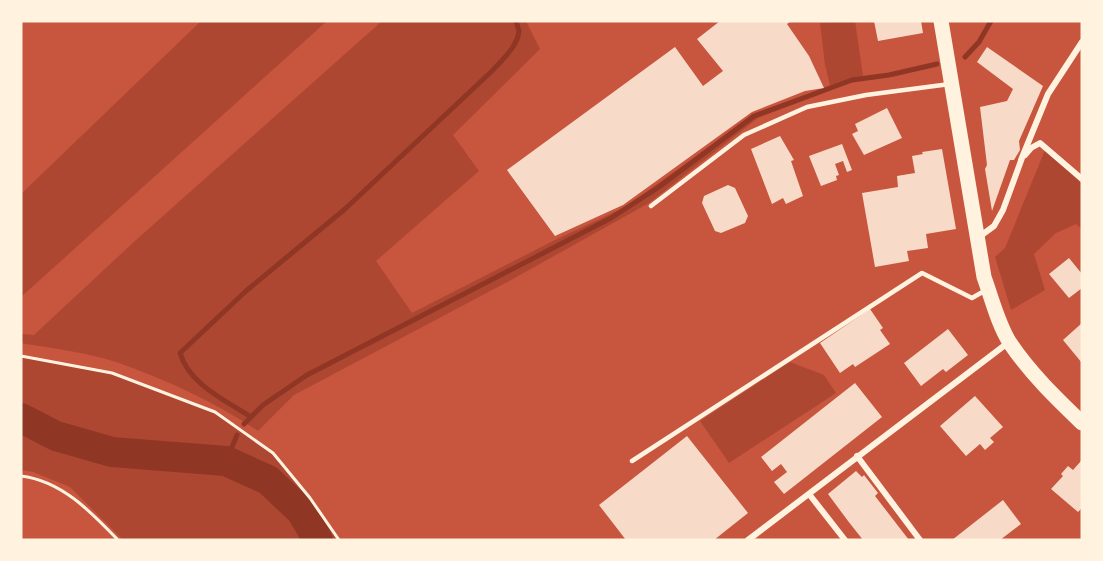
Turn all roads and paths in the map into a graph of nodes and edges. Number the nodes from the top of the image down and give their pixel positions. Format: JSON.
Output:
{"nodes":[{"id":1,"x":941,"y":21,"type":"edge"},
{"id":2,"x":1082,"y":42,"type":"edge"},
{"id":3,"x":952,"y":83,"type":"junction"},
{"id":4,"x":1021,"y":159,"type":"junction"},
{"id":5,"x":1082,"y":179,"type":"edge"},
{"id":6,"x":651,"y":206,"type":"dead end"},
{"id":7,"x":977,"y":238,"type":"junction"},
{"id":8,"x":988,"y":288,"type":"junction"},
{"id":9,"x":1009,"y":341,"type":"junction"},
{"id":10,"x":21,"y":356,"type":"edge"},
{"id":11,"x":1082,"y":423,"type":"edge"},
{"id":12,"x":857,"y":456,"type":"junction"},
{"id":13,"x":632,"y":461,"type":"dead end"},
{"id":14,"x":21,"y":477,"type":"edge"},
{"id":15,"x":809,"y":494,"type":"junction"},
{"id":16,"x":118,"y":540,"type":"edge"},
{"id":17,"x":339,"y":540,"type":"edge"},
{"id":18,"x":748,"y":540,"type":"edge"},
{"id":19,"x":845,"y":540,"type":"edge"},
{"id":20,"x":920,"y":540,"type":"edge"}],
"edges":[{"from":1,"to":3,"type":"main road"},
{"from":2,"to":4,"type":"street"},
{"from":3,"to":6,"type":"lane"},
{"from":3,"to":7,"type":"main road"},
{"from":4,"to":5,"type":"street"},
{"from":4,"to":7,"type":"street"},
{"from":7,"to":8,"type":"main road"},
{"from":8,"to":9,"type":"main road"},
{"from":8,"to":13,"type":"lane"},
{"from":9,"to":11,"type":"main road"},
{"from":9,"to":12,"type":"street"},
{"from":10,"to":17,"type":"path"},
{"from":12,"to":15,"type":"street"},
{"from":12,"to":20,"type":"street"},
{"from":14,"to":16,"type":"path"},
{"from":15,"to":18,"type":"street"},
{"from":15,"to":19,"type":"street"}]}
